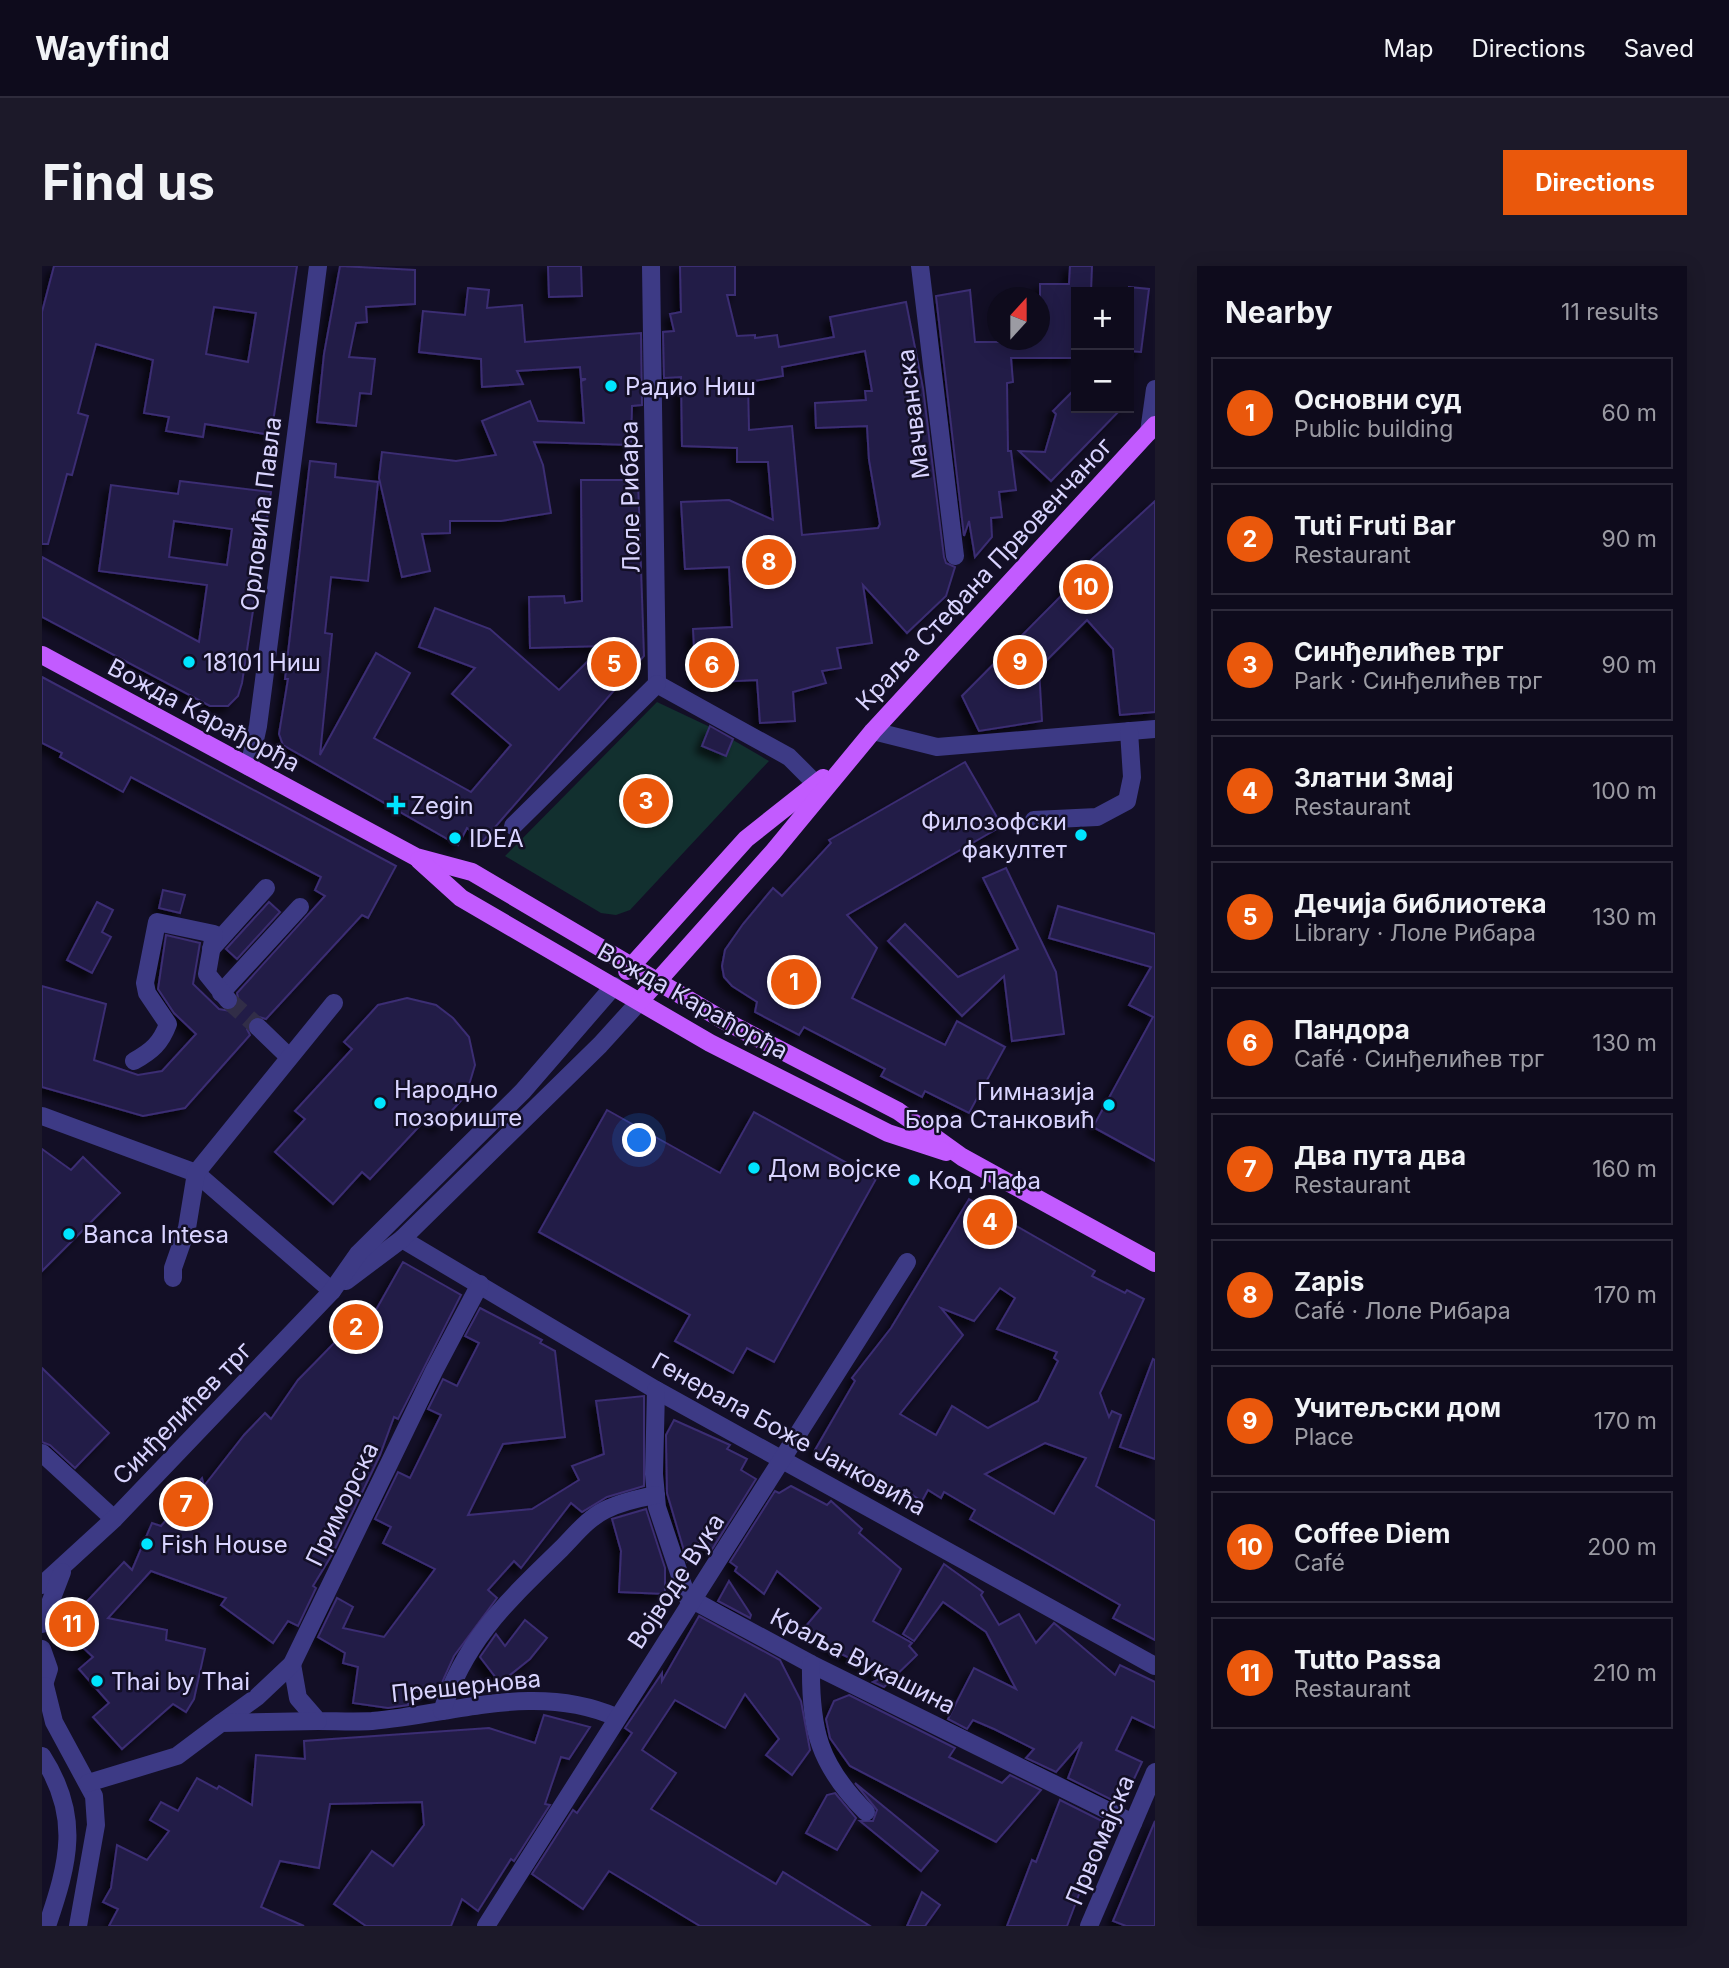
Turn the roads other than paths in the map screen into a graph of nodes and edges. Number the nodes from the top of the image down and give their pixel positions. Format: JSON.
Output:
{"nodes":[{"id":1,"x":318,"y":266,"type":"edge"},
{"id":2,"x":651,"y":266,"type":"edge"},
{"id":3,"x":920,"y":266,"type":"edge"},
{"id":4,"x":1155,"y":389,"type":"edge"},
{"id":5,"x":1152,"y":428,"type":"edge"},
{"id":6,"x":955,"y":556,"type":"dead end"},
{"id":7,"x":42,"y":656,"type":"edge"},
{"id":8,"x":657,"y":684,"type":"junction"},
{"id":9,"x":1155,"y":729,"type":"edge"},
{"id":10,"x":873,"y":731,"type":"junction"},
{"id":11,"x":1129,"y":731,"type":"junction"},
{"id":12,"x":851,"y":757,"type":"junction"},
{"id":13,"x":249,"y":767,"type":"junction"},
{"id":14,"x":816,"y":784,"type":"junction"},
{"id":15,"x":1034,"y":820,"type":"dead end"},
{"id":16,"x":513,"y":826,"type":"dead end"},
{"id":17,"x":416,"y":857,"type":"junction"},
{"id":18,"x":266,"y":888,"type":"dead end"},
{"id":19,"x":300,"y":907,"type":"dead end"},
{"id":20,"x":211,"y":949,"type":"junction"},
{"id":21,"x":633,"y":965,"type":"junction"},
{"id":22,"x":659,"y":981,"type":"junction"},
{"id":23,"x":614,"y":986,"type":"junction"},
{"id":24,"x":640,"y":1001,"type":"junction"},
{"id":25,"x":334,"y":1003,"type":"dead end"},
{"id":26,"x":258,"y":1027,"type":"tunnel mouth"},
{"id":27,"x":288,"y":1056,"type":"junction"},
{"id":28,"x":134,"y":1061,"type":"dead end"},
{"id":29,"x":42,"y":1116,"type":"edge"},
{"id":30,"x":962,"y":1157,"type":"junction"},
{"id":31,"x":196,"y":1173,"type":"junction"},
{"id":32,"x":402,"y":1239,"type":"junction"},
{"id":33,"x":907,"y":1262,"type":"dead end"},
{"id":34,"x":1155,"y":1263,"type":"edge"},
{"id":35,"x":173,"y":1278,"type":"dead end"},
{"id":36,"x":480,"y":1284,"type":"junction"},
{"id":37,"x":332,"y":1291,"type":"junction"},
{"id":38,"x":656,"y":1390,"type":"junction"},
{"id":39,"x":42,"y":1453,"type":"edge"},
{"id":40,"x":783,"y":1459,"type":"junction"},
{"id":41,"x":656,"y":1494,"type":"junction"},
{"id":42,"x":114,"y":1519,"type":"junction"},
{"id":43,"x":65,"y":1567,"type":"junction"},
{"id":44,"x":42,"y":1585,"type":"edge"},
{"id":45,"x":694,"y":1599,"type":"junction"},
{"id":46,"x":42,"y":1624,"type":"edge"},
{"id":47,"x":42,"y":1649,"type":"edge"},
{"id":48,"x":292,"y":1664,"type":"junction"},
{"id":49,"x":811,"y":1664,"type":"junction"},
{"id":50,"x":1155,"y":1666,"type":"edge"},
{"id":51,"x":44,"y":1688,"type":"edge"},
{"id":52,"x":442,"y":1711,"type":"junction"},
{"id":53,"x":616,"y":1717,"type":"junction"},
{"id":54,"x":318,"y":1721,"type":"junction"},
{"id":55,"x":220,"y":1723,"type":"junction"},
{"id":56,"x":42,"y":1756,"type":"edge"},
{"id":57,"x":1155,"y":1772,"type":"edge"},
{"id":58,"x":88,"y":1783,"type":"junction"},
{"id":59,"x":866,"y":1812,"type":"dead end"},
{"id":60,"x":1132,"y":1823,"type":"junction"},
{"id":61,"x":47,"y":1926,"type":"edge"},
{"id":62,"x":78,"y":1926,"type":"edge"},
{"id":63,"x":486,"y":1926,"type":"edge"},
{"id":64,"x":1089,"y":1926,"type":"edge"}],
"edges":[{"from":1,"to":13,"type":"street","name":"Орловића Павла"},
{"from":2,"to":8,"type":"street","name":"Лоле Рибара"},
{"from":3,"to":6,"type":"street","name":"Мачванска"},
{"from":4,"to":5,"type":"street"},
{"from":5,"to":10,"type":"main road","name":"Краља Стефана Првовенчаног"},
{"from":7,"to":13,"type":"main road","name":"Вожда Карађорђа"},
{"from":8,"to":14,"type":"street"},
{"from":8,"to":16,"type":"street"},
{"from":9,"to":11,"type":"street"},
{"from":10,"to":11,"type":"street"},
{"from":10,"to":12,"type":"main road","name":"Краља Стефана Првовенчаног"},
{"from":11,"to":15,"type":"street"},
{"from":12,"to":14,"type":"main road","name":"Краља Стефана Првовенчаног"},
{"from":12,"to":22,"type":"main road","name":"Краља Стефана Првовенчаног"},
{"from":13,"to":17,"type":"main road","name":"Вожда Карађорђа"},
{"from":14,"to":21,"type":"main road","name":"Краља Стефана Првовенчаног"},
{"from":17,"to":21,"type":"main road","name":"Вожда Карађорђа"},
{"from":17,"to":23,"type":"main road","name":"Вожда Карађорђа"},
{"from":18,"to":20,"type":"street"},
{"from":19,"to":20,"type":"street"},
{"from":20,"to":28,"type":"street"},
{"from":21,"to":22,"type":"main road","name":"Вожда Карађорђа"},
{"from":21,"to":23,"type":"main road","name":"Краља Стефана Првовенчаног"},
{"from":22,"to":24,"type":"main road","name":"Краља Стефана Првовенчаног"},
{"from":22,"to":30,"type":"main road","name":"Вожда Карађорђа"},
{"from":23,"to":24,"type":"main road","name":"Вожда Карађорђа"},
{"from":23,"to":37,"type":"street","name":"Синђелићев трг"},
{"from":24,"to":30,"type":"main road","name":"Вожда Карађорђа"},
{"from":24,"to":32,"type":"street","name":"Синђелићев трг"},
{"from":25,"to":27,"type":"street"},
{"from":26,"to":27,"type":"street"},
{"from":27,"to":31,"type":"street"},
{"from":29,"to":31,"type":"street"},
{"from":30,"to":34,"type":"main road","name":"Вожда Карађорђа"},
{"from":31,"to":35,"type":"street"},
{"from":31,"to":37,"type":"street"},
{"from":32,"to":36,"type":"street","name":"Генерала Боже Јанковића"},
{"from":32,"to":37,"type":"street","name":"Синђелићев трг"},
{"from":33,"to":40,"type":"street","name":"Војводе Вука"},
{"from":36,"to":38,"type":"street","name":"Генерала Боже Јанковића"},
{"from":36,"to":48,"type":"street","name":"Приморска"},
{"from":37,"to":42,"type":"street","name":"Синђелићев трг"},
{"from":38,"to":40,"type":"street","name":"Генерала Боже Јанковића"},
{"from":38,"to":41,"type":"street"},
{"from":39,"to":42,"type":"street"},
{"from":40,"to":45,"type":"street","name":"Војводе Вука"},
{"from":40,"to":50,"type":"street","name":"Генерала Боже Јанковића"},
{"from":41,"to":45,"type":"street"},
{"from":41,"to":52,"type":"street"},
{"from":42,"to":43,"type":"street","name":"Синђелићев трг"},
{"from":43,"to":44,"type":"street","name":"Синђелићев трг"},
{"from":43,"to":46,"type":"street","name":"Синђелићев трг"},
{"from":45,"to":49,"type":"street","name":"Краља Вукашина"},
{"from":45,"to":53,"type":"street","name":"Војводе Вука"},
{"from":47,"to":51,"type":"street"},
{"from":48,"to":54,"type":"street"},
{"from":48,"to":55,"type":"street","name":"Приморска"},
{"from":49,"to":59,"type":"street"},
{"from":49,"to":60,"type":"street","name":"Краља Вукашина"},
{"from":51,"to":58,"type":"street"},
{"from":52,"to":53,"type":"street","name":"Прешернова"},
{"from":52,"to":54,"type":"street","name":"Прешернова"},
{"from":53,"to":63,"type":"street","name":"Војводе Вука"},
{"from":54,"to":55,"type":"street","name":"Прешернова"},
{"from":55,"to":58,"type":"street"},
{"from":56,"to":61,"type":"street"},
{"from":57,"to":60,"type":"street","name":"Првомајска"},
{"from":58,"to":62,"type":"street"},
{"from":60,"to":64,"type":"street","name":"Првомајска"}]}
